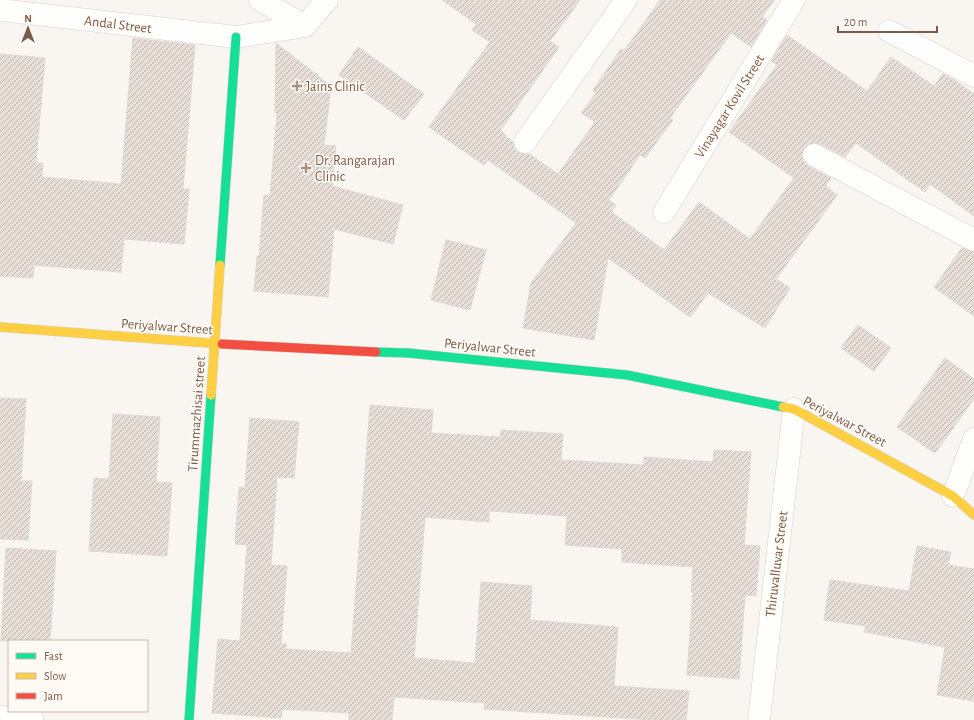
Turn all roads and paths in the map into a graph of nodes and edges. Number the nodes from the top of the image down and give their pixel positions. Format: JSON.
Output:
{"nodes":[{"id":1,"x":260,"y":0,"type":"edge"},
{"id":2,"x":327,"y":0,"type":"edge"},
{"id":3,"x":626,"y":0,"type":"edge"},
{"id":4,"x":794,"y":0,"type":"edge"},
{"id":5,"x":0,"y":10,"type":"edge"},
{"id":6,"x":305,"y":26,"type":"junction"},
{"id":7,"x":889,"y":31,"type":"dead end"},
{"id":8,"x":236,"y":37,"type":"junction"},
{"id":9,"x":974,"y":76,"type":"edge"},
{"id":10,"x":525,"y":142,"type":"dead end"},
{"id":11,"x":814,"y":155,"type":"dead end"},
{"id":12,"x":664,"y":212,"type":"dead end"},
{"id":13,"x":974,"y":240,"type":"edge"},
{"id":14,"x":0,"y":328,"type":"edge"},
{"id":15,"x":214,"y":344,"type":"junction"},
{"id":16,"x":794,"y":409,"type":"junction"},
{"id":17,"x":974,"y":439,"type":"edge"},
{"id":18,"x":953,"y":496,"type":"junction"},
{"id":19,"x":974,"y":515,"type":"edge"},
{"id":20,"x":0,"y":717,"type":"edge"},
{"id":21,"x":33,"y":720,"type":"edge"},
{"id":22,"x":189,"y":720,"type":"edge"},
{"id":23,"x":758,"y":720,"type":"edge"}],
"edges":[{"from":1,"to":6,"type":"street"},
{"from":2,"to":6,"type":"street"},
{"from":3,"to":10,"type":"street"},
{"from":4,"to":12,"type":"street","name":"Vinayagar Kovil Street"},
{"from":5,"to":8,"type":"street","name":"Andal Street"},
{"from":6,"to":8,"type":"street","name":"Andal Street"},
{"from":7,"to":9,"type":"street"},
{"from":8,"to":15,"type":"street","name":"Tirummazhisai street"},
{"from":11,"to":13,"type":"street"},
{"from":14,"to":15,"type":"street","name":"Periyalwar Street"},
{"from":15,"to":16,"type":"street","name":"Periyalwar Street"},
{"from":15,"to":22,"type":"street","name":"Tirummazhisai street"},
{"from":16,"to":18,"type":"street","name":"Periyalwar Street"},
{"from":16,"to":23,"type":"street","name":"Thiruvalluvar Street"},
{"from":17,"to":18,"type":"street"},
{"from":18,"to":19,"type":"street","name":"Periyalwar Street"},
{"from":20,"to":21,"type":"street"}]}
